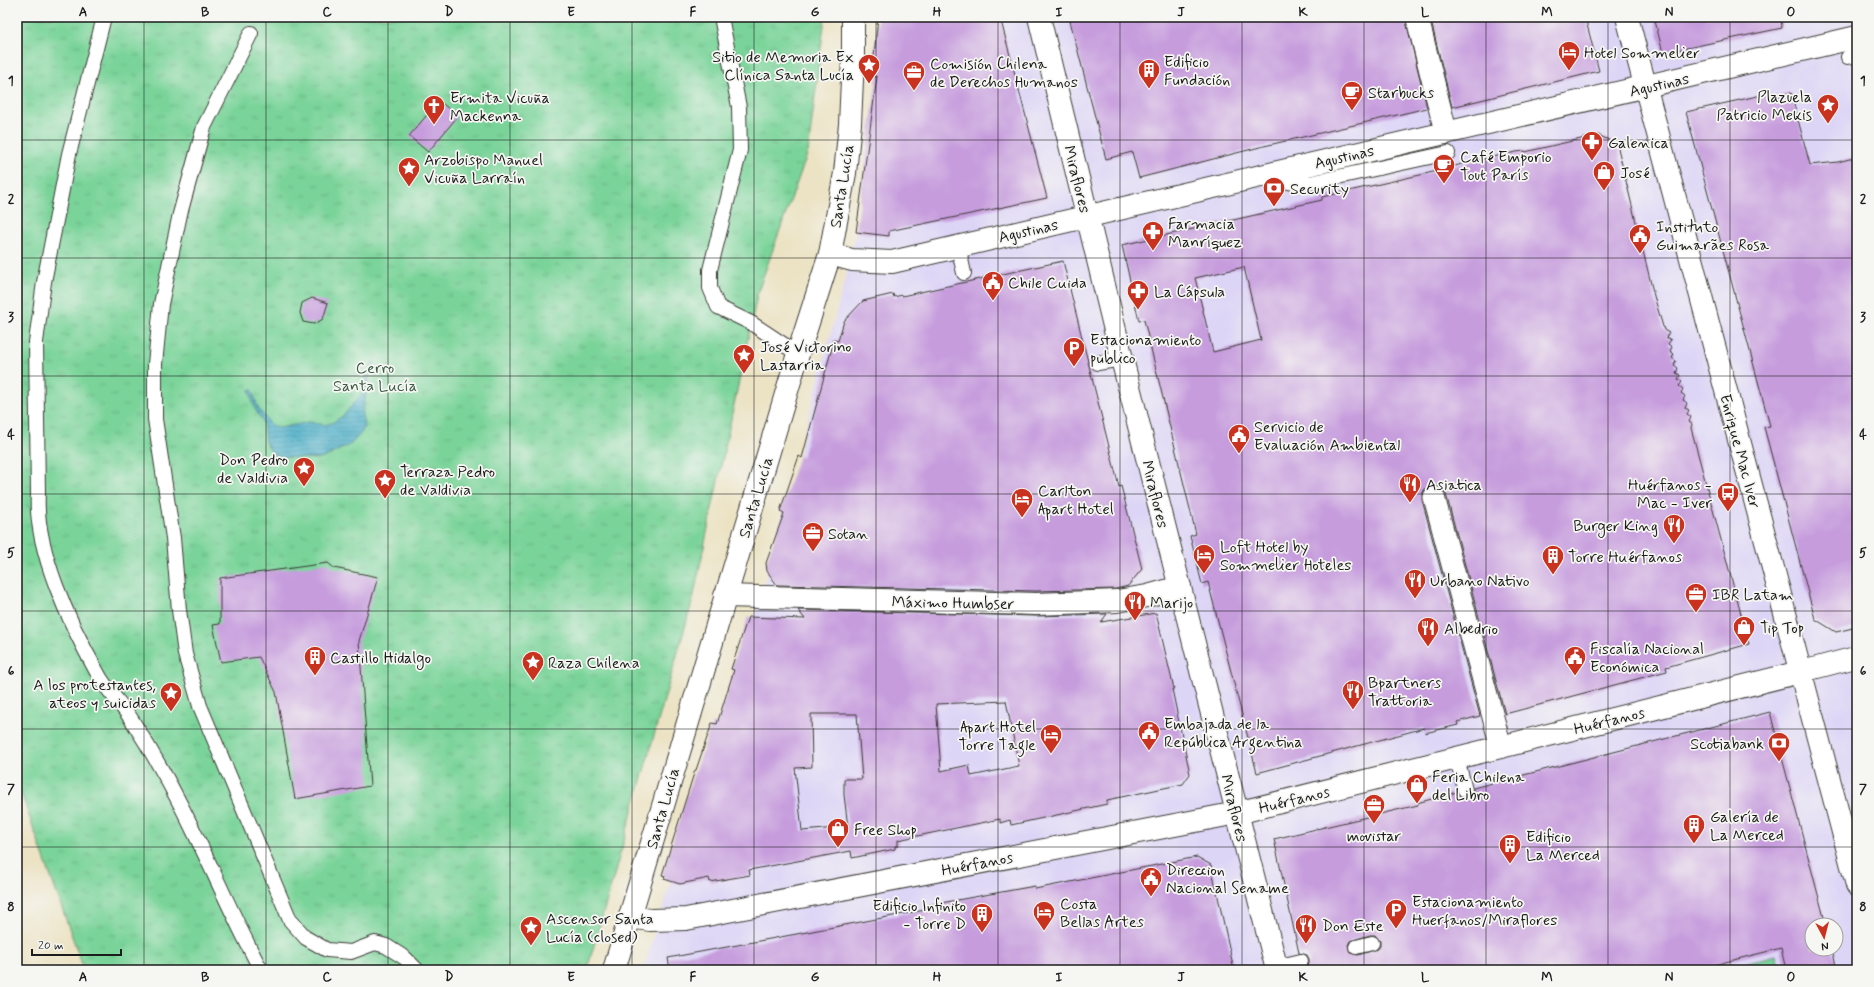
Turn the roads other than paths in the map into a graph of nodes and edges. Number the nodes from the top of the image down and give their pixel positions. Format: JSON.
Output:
{"nodes":[{"id":1,"x":104,"y":17,"type":"edge"},
{"id":2,"x":721,"y":17,"type":"edge"},
{"id":3,"x":853,"y":17,"type":"edge"},
{"id":4,"x":1039,"y":17,"type":"edge"},
{"id":5,"x":1417,"y":17,"type":"edge"},
{"id":6,"x":1627,"y":17,"type":"edge"},
{"id":7,"x":251,"y":33,"type":"dead end"},
{"id":8,"x":1857,"y":37,"type":"edge"},
{"id":9,"x":1645,"y":88,"type":"junction"},
{"id":10,"x":1447,"y":143,"type":"junction"},
{"id":11,"x":1087,"y":216,"type":"junction"},
{"id":12,"x":958,"y":246,"type":"junction"},
{"id":13,"x":830,"y":254,"type":"junction"},
{"id":14,"x":964,"y":273,"type":"dead end"},
{"id":15,"x":798,"y":354,"type":"junction"},
{"id":16,"x":1122,"y":359,"type":"junction"},
{"id":17,"x":1098,"y":363,"type":"dead end"},
{"id":18,"x":1434,"y":497,"type":"dead end"},
{"id":19,"x":1180,"y":587,"type":"junction"},
{"id":20,"x":725,"y":596,"type":"junction"},
{"id":21,"x":1857,"y":657,"type":"edge"},
{"id":22,"x":1800,"y":672,"type":"junction"},
{"id":23,"x":1501,"y":747,"type":"junction"},
{"id":24,"x":1457,"y":758,"type":"junction"},
{"id":25,"x":1465,"y":790,"type":"dead end"},
{"id":26,"x":1237,"y":814,"type":"junction"},
{"id":27,"x":1857,"y":885,"type":"edge"},
{"id":28,"x":630,"y":917,"type":"junction"},
{"id":29,"x":1372,"y":943,"type":"dead end"},
{"id":30,"x":1356,"y":947,"type":"dead end"},
{"id":31,"x":1301,"y":961,"type":"dead end"},
{"id":32,"x":1276,"y":969,"type":"edge"},
{"id":33,"x":261,"y":970,"type":"edge"},
{"id":34,"x":417,"y":970,"type":"edge"},
{"id":35,"x":614,"y":970,"type":"edge"}],
"edges":[{"from":1,"to":33,"type":"lane"},
{"from":2,"to":15,"type":"lane"},
{"from":3,"to":13,"type":"street","name":"Santa Lucía"},
{"from":4,"to":11,"type":"street","name":"Miraflores"},
{"from":5,"to":10,"type":"street"},
{"from":6,"to":9,"type":"street","name":"Enrique Mac Iver"},
{"from":7,"to":34,"type":"lane"},
{"from":8,"to":9,"type":"street","name":"Agustinas"},
{"from":9,"to":10,"type":"street","name":"Agustinas"},
{"from":9,"to":22,"type":"street","name":"Enrique Mac Iver"},
{"from":10,"to":11,"type":"street","name":"Agustinas"},
{"from":11,"to":12,"type":"street","name":"Agustinas"},
{"from":11,"to":16,"type":"street","name":"Miraflores"},
{"from":12,"to":13,"type":"street","name":"Agustinas"},
{"from":12,"to":14,"type":"lane"},
{"from":13,"to":15,"type":"street","name":"Santa Lucía"},
{"from":15,"to":20,"type":"street","name":"Santa Lucía"},
{"from":16,"to":17,"type":"lane"},
{"from":16,"to":19,"type":"street","name":"Miraflores"},
{"from":18,"to":23,"type":"street"},
{"from":19,"to":20,"type":"street","name":"Máximo Humbser"},
{"from":19,"to":26,"type":"street","name":"Miraflores"},
{"from":20,"to":28,"type":"street","name":"Santa Lucía"},
{"from":21,"to":22,"type":"street","name":"Huérfanos"},
{"from":22,"to":23,"type":"street","name":"Huérfanos"},
{"from":22,"to":27,"type":"street","name":"Enrique Mac Iver"},
{"from":23,"to":24,"type":"street","name":"Huérfanos"},
{"from":24,"to":25,"type":"lane"},
{"from":24,"to":26,"type":"street","name":"Huérfanos"},
{"from":26,"to":28,"type":"street","name":"Huérfanos"},
{"from":26,"to":32,"type":"street","name":"Miraflores"},
{"from":28,"to":35,"type":"street","name":"Santa Lucía"},
{"from":29,"to":30,"type":"lane"},
{"from":31,"to":32,"type":"lane"}]}
